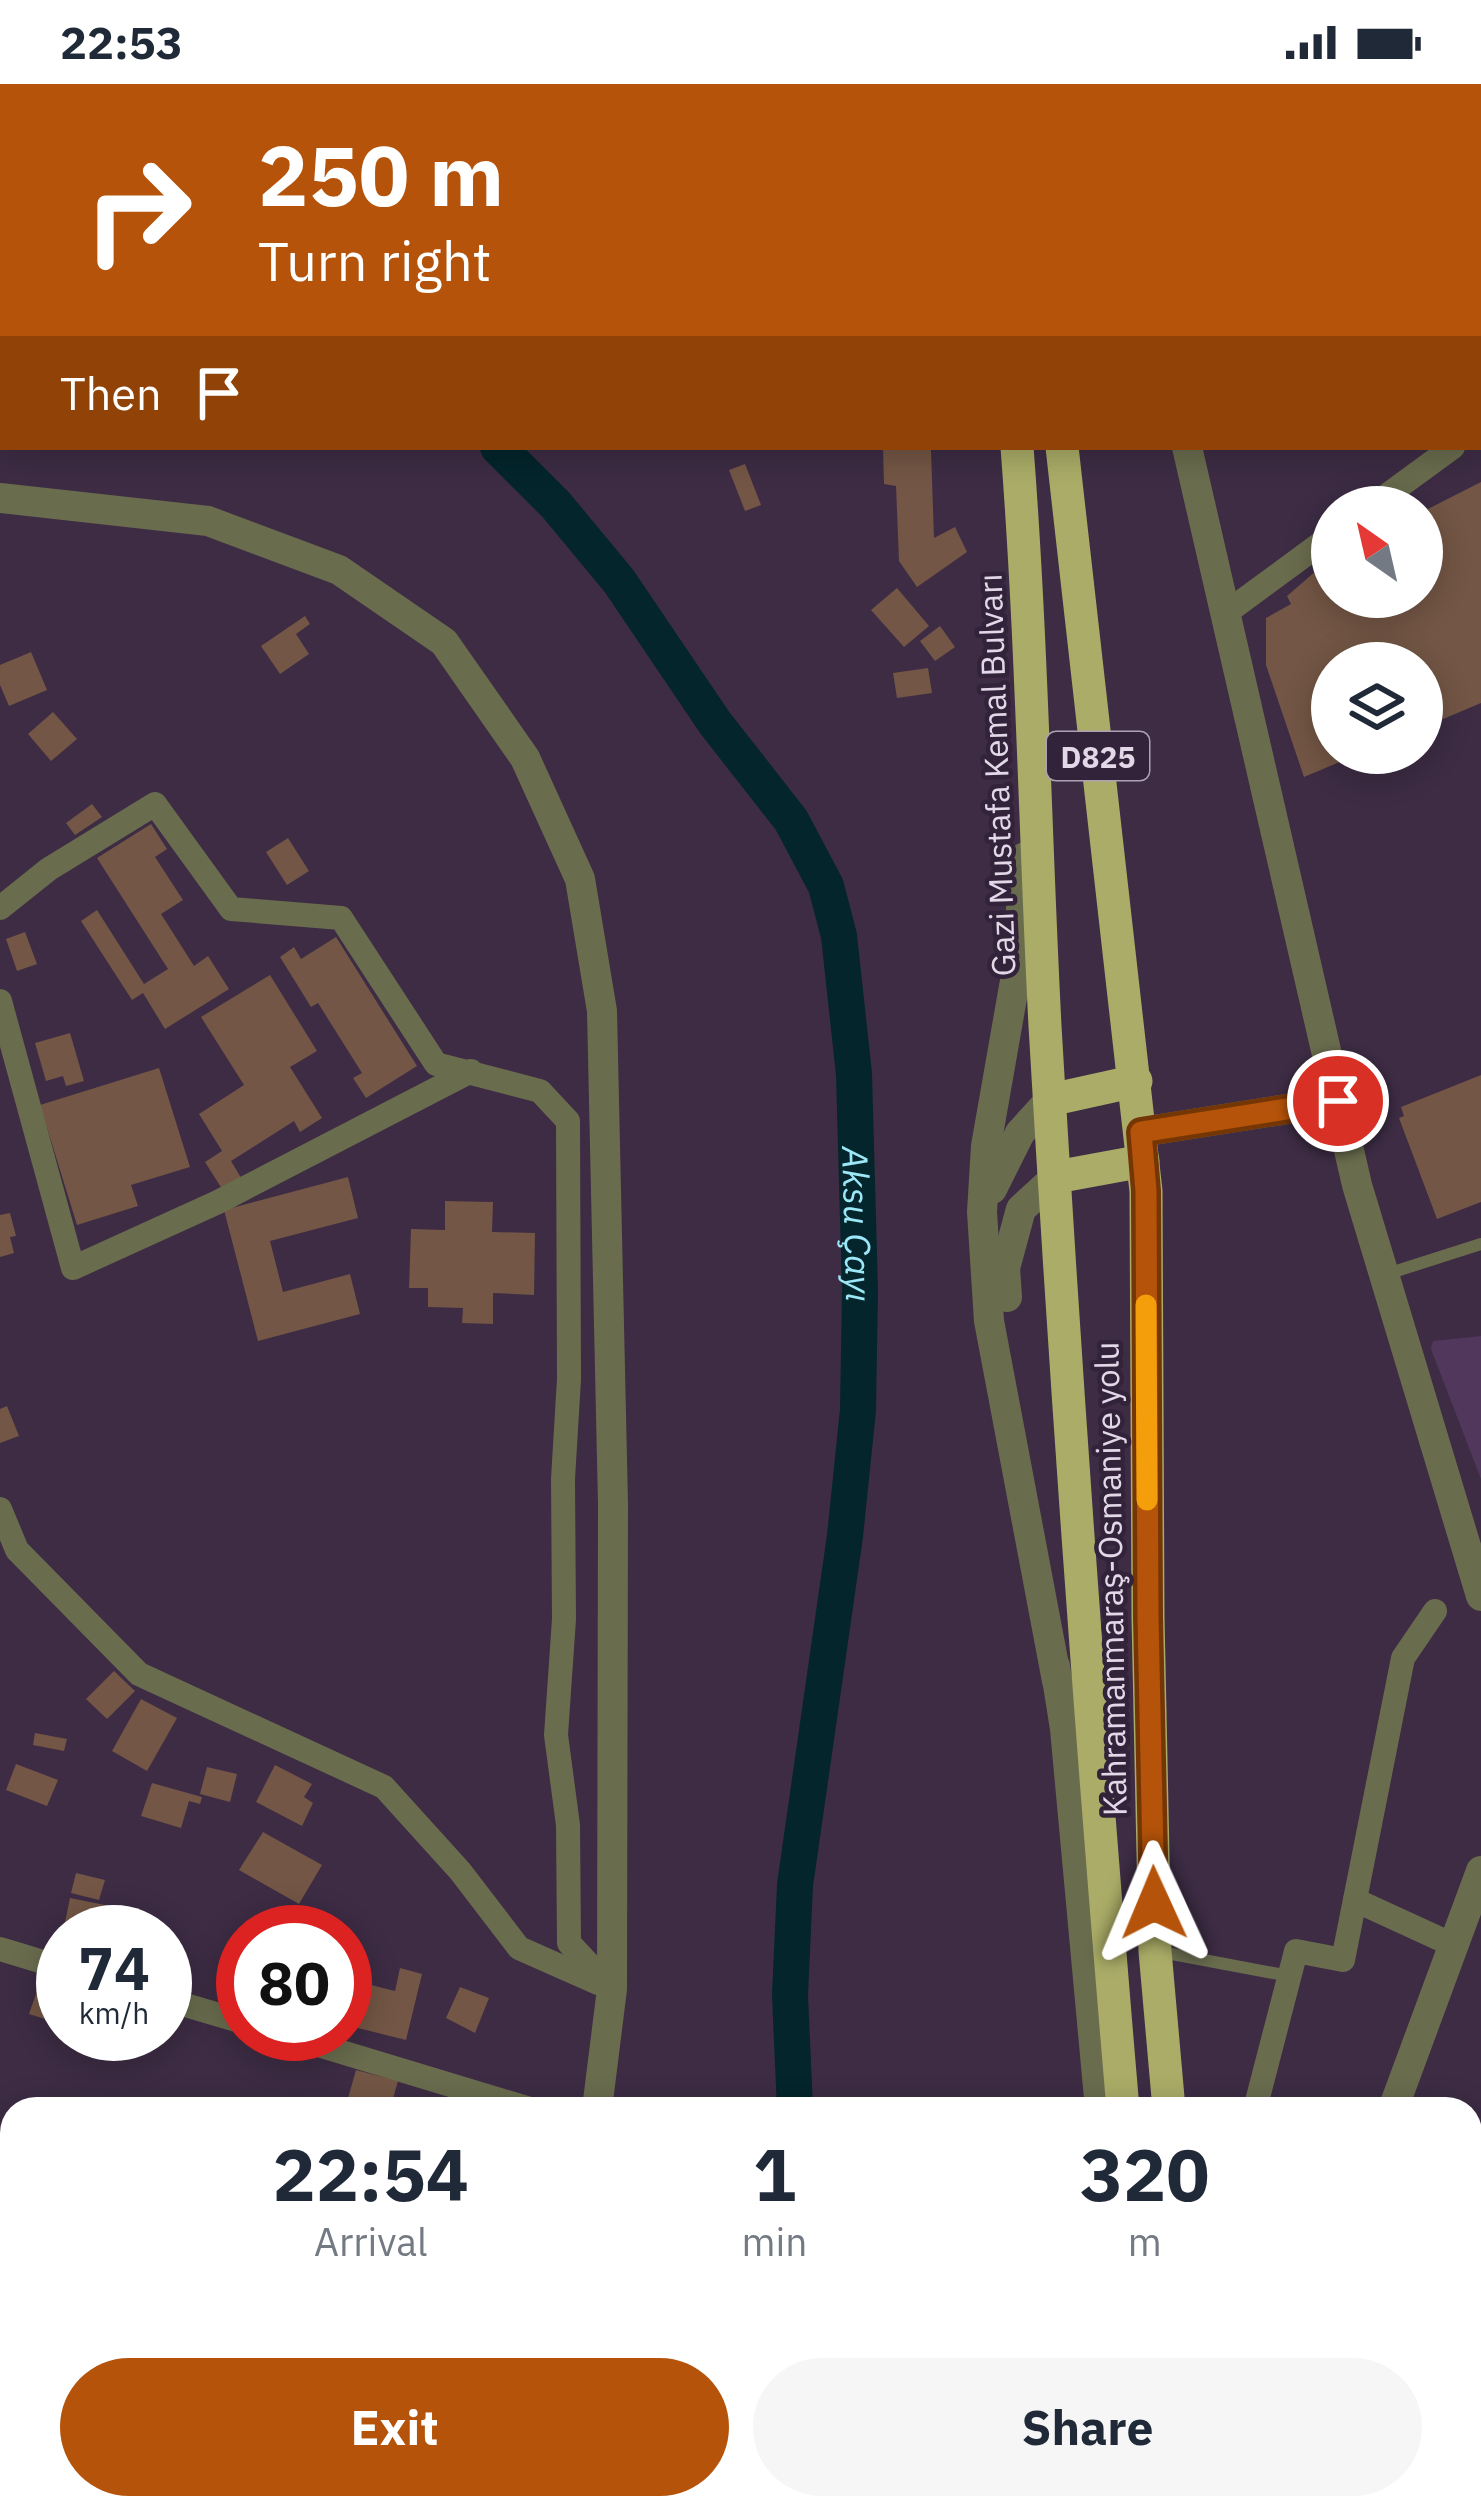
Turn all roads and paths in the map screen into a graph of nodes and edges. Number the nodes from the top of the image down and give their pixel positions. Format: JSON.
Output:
{"nodes":[{"id":1,"x":1017,"y":450,"type":"edge"},
{"id":2,"x":1062,"y":450,"type":"edge"},
{"id":3,"x":1188,"y":450,"type":"edge"},
{"id":4,"x":1449,"y":450,"type":"edge"},
{"id":5,"x":1400,"y":486,"type":"edge"},
{"id":6,"x":0,"y":498,"type":"edge"},
{"id":7,"x":1311,"y":550,"type":"edge"},
{"id":8,"x":1226,"y":613,"type":"junction"},
{"id":9,"x":1035,"y":731,"type":"junction"},
{"id":10,"x":0,"y":908,"type":"edge"},
{"id":11,"x":0,"y":1001,"type":"edge"},
{"id":12,"x":471,"y":1071,"type":"junction"},
{"id":13,"x":1135,"y":1073,"type":"junction"},
{"id":14,"x":1050,"y":1100,"type":"junction"},
{"id":15,"x":1338,"y":1101,"type":"junction"},
{"id":16,"x":1143,"y":1161,"type":"junction"},
{"id":17,"x":1056,"y":1177,"type":"junction"},
{"id":18,"x":982,"y":1212,"type":"junction"},
{"id":19,"x":1481,"y":1244,"type":"edge"},
{"id":20,"x":1382,"y":1275,"type":"junction"},
{"id":21,"x":0,"y":1509,"type":"edge"},
{"id":22,"x":1481,"y":1596,"type":"edge"},
{"id":23,"x":1435,"y":1611,"type":"dead end"},
{"id":24,"x":1057,"y":1681,"type":"junction"},
{"id":25,"x":1481,"y":1871,"type":"edge"},
{"id":26,"x":1355,"y":1900,"type":"junction"},
{"id":27,"x":1453,"y":1945,"type":"junction"},
{"id":28,"x":0,"y":1949,"type":"edge"},
{"id":29,"x":1155,"y":1951,"type":"junction"},
{"id":30,"x":36,"y":1960,"type":"edge"},
{"id":31,"x":1289,"y":1976,"type":"junction"},
{"id":32,"x":612,"y":1989,"type":"junction"},
{"id":33,"x":371,"y":2061,"type":"edge"},
{"id":34,"x":490,"y":2097,"type":"edge"},
{"id":35,"x":598,"y":2097,"type":"edge"},
{"id":36,"x":1099,"y":2097,"type":"edge"},
{"id":37,"x":1122,"y":2097,"type":"edge"},
{"id":38,"x":1168,"y":2097,"type":"edge"},
{"id":39,"x":1258,"y":2097,"type":"edge"},
{"id":40,"x":1397,"y":2097,"type":"edge"}],
"edges":[{"from":1,"to":9,"type":"highway","name":"Gazi Mustafa Kemal Bulvarı"},
{"from":2,"to":13,"type":"highway","number":"D825"},
{"from":3,"to":8,"type":"street"},
{"from":4,"to":5,"type":"street"},
{"from":6,"to":32,"type":"street"},
{"from":7,"to":8,"type":"street"},
{"from":8,"to":15,"type":"street"},
{"from":9,"to":14,"type":"highway","name":"Gazi Mustafa Kemal Bulvarı"},
{"from":9,"to":18,"type":"street"},
{"from":10,"to":12,"type":"street"},
{"from":11,"to":12,"type":"street"},
{"from":12,"to":32,"type":"street"},
{"from":13,"to":14,"type":"highway"},
{"from":13,"to":16,"type":"highway"},
{"from":14,"to":17,"type":"highway","name":"Gazi Mustafa Kemal Bulvarı"},
{"from":14,"to":18,"type":"street"},
{"from":15,"to":16,"type":"street"},
{"from":15,"to":20,"type":"street"},
{"from":16,"to":17,"type":"highway"},
{"from":16,"to":29,"type":"highway","name":"Kahramanmaraş-Osmaniye yolu"},
{"from":17,"to":24,"type":"street"},
{"from":17,"to":37,"type":"highway","name":"Gazi Mustafa Kemal Bulvarı"},
{"from":18,"to":24,"type":"street"},
{"from":19,"to":20,"type":"lane"},
{"from":20,"to":22,"type":"street"},
{"from":21,"to":32,"type":"street"},
{"from":23,"to":26,"type":"street"},
{"from":24,"to":36,"type":"street"},
{"from":25,"to":27,"type":"street"},
{"from":26,"to":27,"type":"street"},
{"from":26,"to":31,"type":"street"},
{"from":27,"to":40,"type":"street"},
{"from":28,"to":30,"type":"street"},
{"from":29,"to":31,"type":"lane"},
{"from":29,"to":38,"type":"highway","name":"Kahramanmaraş-Osmaniye yolu"},
{"from":31,"to":39,"type":"street"},
{"from":32,"to":35,"type":"street"},
{"from":33,"to":34,"type":"street"}]}
